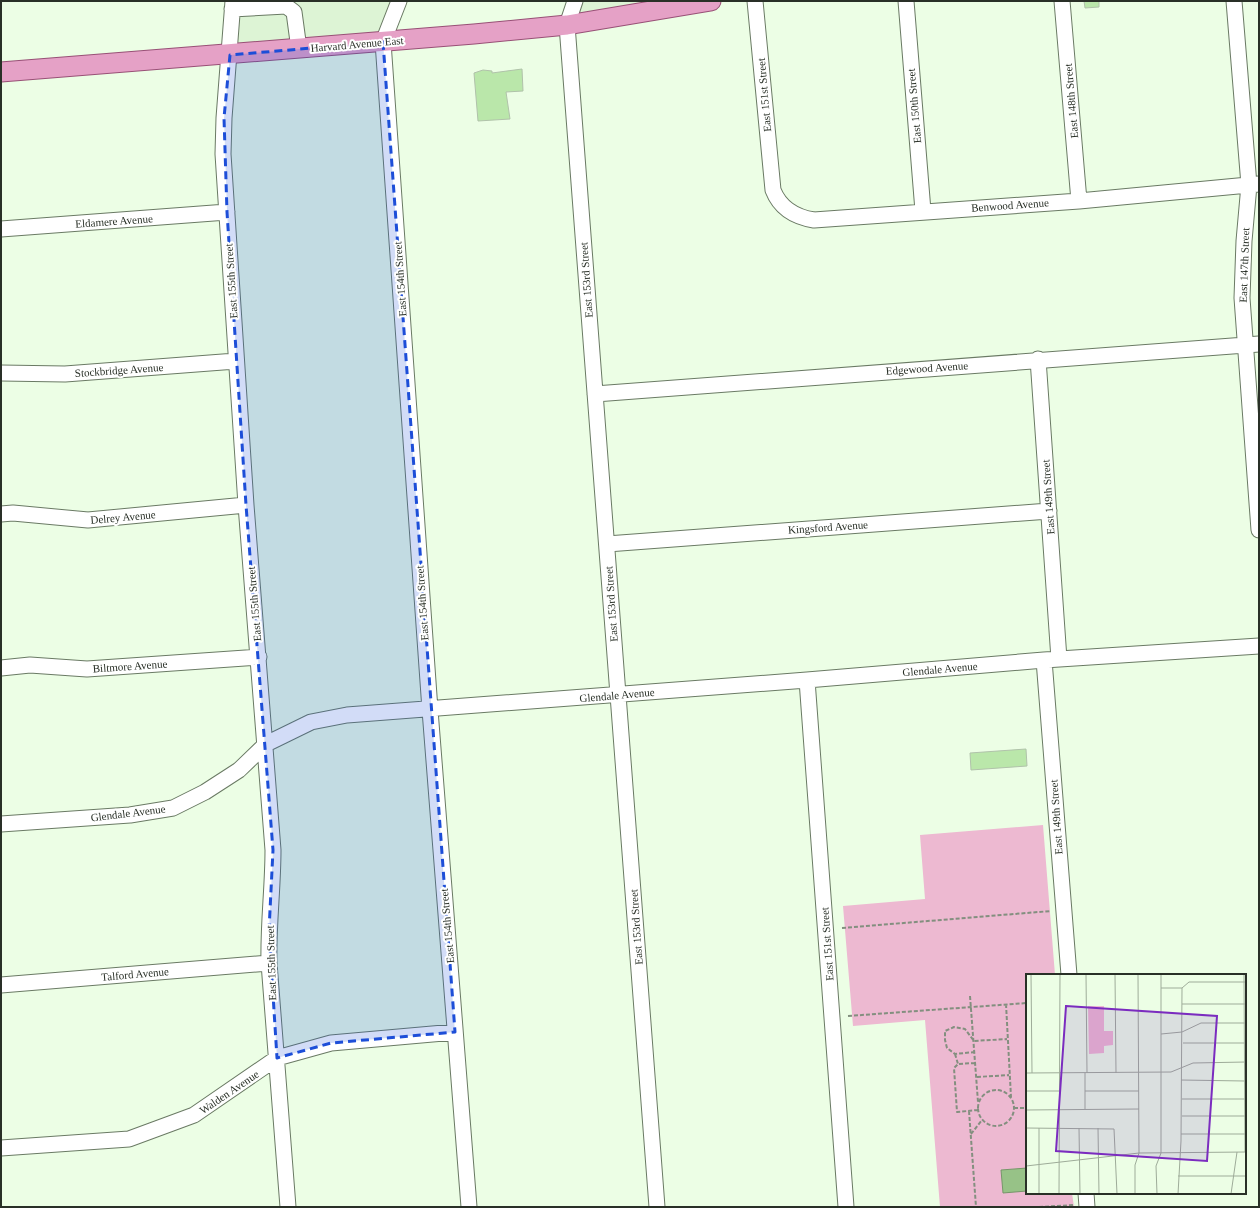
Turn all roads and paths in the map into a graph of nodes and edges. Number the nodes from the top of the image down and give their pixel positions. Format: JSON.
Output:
{"nodes":[{"id":1,"x":399,"y":1,"type":"edge"},
{"id":2,"x":575,"y":1,"type":"edge"},
{"id":3,"x":711,"y":1,"type":"edge"},
{"id":4,"x":755,"y":1,"type":"edge"},
{"id":5,"x":906,"y":1,"type":"edge"},
{"id":6,"x":1062,"y":1,"type":"edge"},
{"id":7,"x":1234,"y":1,"type":"edge"},
{"id":8,"x":233,"y":5,"type":"edge"},
{"id":9,"x":567,"y":25,"type":"junction"},
{"id":10,"x":383,"y":42,"type":"junction"},
{"id":11,"x":299,"y":49,"type":"junction"},
{"id":12,"x":230,"y":55,"type":"junction"},
{"id":13,"x":1,"y":72,"type":"edge"},
{"id":14,"x":1254,"y":185,"type":"edge"},
{"id":15,"x":773,"y":190,"type":"joint"},
{"id":16,"x":1079,"y":201,"type":"junction"},
{"id":17,"x":226,"y":212,"type":"junction"},
{"id":18,"x":923,"y":212,"type":"junction"},
{"id":19,"x":1,"y":229,"type":"edge"},
{"id":20,"x":1252,"y":344,"type":"edge"},
{"id":21,"x":1038,"y":359,"type":"junction"},
{"id":22,"x":236,"y":361,"type":"junction"},
{"id":23,"x":1,"y":373,"type":"edge"},
{"id":24,"x":595,"y":394,"type":"junction"},
{"id":25,"x":1258,"y":496,"type":"edge"},
{"id":26,"x":246,"y":505,"type":"junction"},
{"id":27,"x":1049,"y":511,"type":"junction"},
{"id":28,"x":1,"y":514,"type":"edge"},
{"id":29,"x":1259,"y":530,"type":"edge"},
{"id":30,"x":607,"y":544,"type":"junction"},
{"id":31,"x":1259,"y":646,"type":"edge"},
{"id":32,"x":258,"y":657,"type":"junction"},
{"id":33,"x":1059,"y":659,"type":"junction"},
{"id":34,"x":1044,"y":660,"type":"junction"},
{"id":35,"x":1,"y":668,"type":"edge"},
{"id":36,"x":807,"y":680,"type":"junction"},
{"id":37,"x":617,"y":695,"type":"junction"},
{"id":38,"x":430,"y":710,"type":"junction"},
{"id":39,"x":266,"y":744,"type":"junction"},
{"id":40,"x":1,"y":824,"type":"edge"},
{"id":41,"x":1055,"y":911,"type":"dead end"},
{"id":42,"x":842,"y":928,"type":"dead end"},
{"id":43,"x":269,"y":963,"type":"junction"},
{"id":44,"x":1069,"y":974,"type":"edge"},
{"id":45,"x":1,"y":985,"type":"edge"},
{"id":46,"x":970,"y":996,"type":"dead end"},
{"id":47,"x":1026,"y":1003,"type":"edge"},
{"id":48,"x":1006,"y":1004,"type":"junction"},
{"id":49,"x":971,"y":1007,"type":"junction"},
{"id":50,"x":848,"y":1016,"type":"dead end"},
{"id":51,"x":455,"y":1032,"type":"junction"},
{"id":52,"x":1007,"y":1039,"type":"junction"},
{"id":53,"x":974,"y":1041,"type":"junction"},
{"id":54,"x":975,"y":1052,"type":"junction"},
{"id":55,"x":955,"y":1054,"type":"junction"},
{"id":56,"x":277,"y":1058,"type":"junction"},
{"id":57,"x":976,"y":1063,"type":"junction"},
{"id":58,"x":958,"y":1064,"type":"junction"},
{"id":59,"x":1009,"y":1075,"type":"junction"},
{"id":60,"x":977,"y":1076,"type":"junction"},
{"id":61,"x":1011,"y":1098,"type":"junction"},
{"id":62,"x":979,"y":1103,"type":"junction"},
{"id":63,"x":1014,"y":1108,"type":"junction"},
{"id":64,"x":1026,"y":1108,"type":"edge"},
{"id":65,"x":978,"y":1110,"type":"junction"},
{"id":66,"x":969,"y":1111,"type":"junction"},
{"id":67,"x":982,"y":1120,"type":"junction"},
{"id":68,"x":971,"y":1135,"type":"junction"},
{"id":69,"x":1,"y":1148,"type":"edge"},
{"id":70,"x":1086,"y":1194,"type":"edge"},
{"id":71,"x":1081,"y":1206,"type":"edge"},
{"id":72,"x":288,"y":1207,"type":"edge"},
{"id":73,"x":468,"y":1207,"type":"edge"},
{"id":74,"x":657,"y":1207,"type":"edge"},
{"id":75,"x":846,"y":1207,"type":"edge"},
{"id":76,"x":976,"y":1207,"type":"edge"},
{"id":77,"x":1039,"y":1207,"type":"edge"}],
"edges":[{"from":1,"to":10,"type":"street","name":"East 154th Street"},
{"from":2,"to":9,"type":"street","name":"East 153rd Street"},
{"from":3,"to":9,"type":"main road","name":"Harvard Avenue East"},
{"from":4,"to":15,"type":"street","name":"East 151st Street"},
{"from":5,"to":18,"type":"street","name":"East 150th Street"},
{"from":6,"to":16,"type":"street","name":"East 148th Street"},
{"from":7,"to":14,"type":"street","name":"East 147th Street"},
{"from":8,"to":11,"type":"street"},
{"from":8,"to":12,"type":"street","name":"East 155th Street"},
{"from":9,"to":10,"type":"main road","name":"Harvard Avenue East"},
{"from":9,"to":24,"type":"street","name":"East 153rd Street"},
{"from":10,"to":11,"type":"main road","name":"Harvard Avenue East"},
{"from":10,"to":38,"type":"street","name":"East 154th Street"},
{"from":11,"to":12,"type":"main road","name":"Harvard Avenue East"},
{"from":12,"to":13,"type":"main road","name":"Harvard Avenue East"},
{"from":12,"to":17,"type":"street","name":"East 155th Street"},
{"from":14,"to":16,"type":"street","name":"Benwood Avenue"},
{"from":14,"to":20,"type":"street","name":"East 147th Street"},
{"from":15,"to":18,"type":"street","name":"Benwood Avenue"},
{"from":16,"to":18,"type":"street","name":"Benwood Avenue"},
{"from":17,"to":19,"type":"street","name":"Eldamere Avenue"},
{"from":17,"to":22,"type":"street","name":"East 155th Street"},
{"from":20,"to":21,"type":"street","name":"Edgewood Avenue"},
{"from":20,"to":25,"type":"street","name":"East 147th Street"},
{"from":21,"to":24,"type":"street","name":"Edgewood Avenue"},
{"from":21,"to":27,"type":"street","name":"East 149th Street"},
{"from":22,"to":23,"type":"street","name":"Stockbridge Avenue"},
{"from":22,"to":26,"type":"street","name":"East 155th Street"},
{"from":24,"to":30,"type":"street","name":"East 153rd Street"},
{"from":25,"to":29,"type":"street","name":"East 147th Street"},
{"from":26,"to":28,"type":"street","name":"Delrey Avenue"},
{"from":26,"to":32,"type":"street","name":"East 155th Street"},
{"from":27,"to":30,"type":"street","name":"Kingsford Avenue"},
{"from":27,"to":33,"type":"street","name":"East 149th Street"},
{"from":30,"to":37,"type":"street","name":"East 153rd Street"},
{"from":31,"to":33,"type":"street","name":"Glendale Avenue"},
{"from":32,"to":35,"type":"street","name":"Biltmore Avenue"},
{"from":32,"to":39,"type":"street","name":"East 155th Street"},
{"from":33,"to":34,"type":"street","name":"Glendale Avenue"},
{"from":34,"to":36,"type":"street","name":"Glendale Avenue"},
{"from":34,"to":44,"type":"street","name":"East 149th Street"},
{"from":36,"to":37,"type":"street","name":"Glendale Avenue"},
{"from":36,"to":75,"type":"street","name":"East 151st Street"},
{"from":37,"to":38,"type":"street","name":"Glendale Avenue"},
{"from":37,"to":74,"type":"street","name":"East 153rd Street"},
{"from":38,"to":39,"type":"street","name":"Glendale Avenue"},
{"from":38,"to":51,"type":"street","name":"East 154th Street"},
{"from":39,"to":40,"type":"street","name":"Glendale Avenue"},
{"from":39,"to":43,"type":"street","name":"East 155th Street"},
{"from":41,"to":42,"type":"path"},
{"from":43,"to":45,"type":"street","name":"Talford Avenue"},
{"from":43,"to":56,"type":"street","name":"East 155th Street"},
{"from":46,"to":49,"type":"path"},
{"from":47,"to":48,"type":"path"},
{"from":48,"to":49,"type":"path"},
{"from":48,"to":52,"type":"path"},
{"from":49,"to":50,"type":"path"},
{"from":49,"to":53,"type":"path"},
{"from":51,"to":56,"type":"street","name":"Walden Avenue"},
{"from":51,"to":73,"type":"street","name":"East 154th Street"},
{"from":52,"to":53,"type":"path"},
{"from":52,"to":59,"type":"path"},
{"from":53,"to":54,"type":"path"},
{"from":53,"to":55,"type":"path"},
{"from":54,"to":55,"type":"path"},
{"from":54,"to":57,"type":"path"},
{"from":55,"to":58,"type":"path"},
{"from":56,"to":69,"type":"street","name":"Walden Avenue"},
{"from":56,"to":72,"type":"street","name":"East 155th Street"},
{"from":57,"to":58,"type":"path"},
{"from":57,"to":60,"type":"path"},
{"from":58,"to":66,"type":"path"},
{"from":59,"to":60,"type":"path"},
{"from":59,"to":61,"type":"path"},
{"from":60,"to":62,"type":"path"},
{"from":61,"to":62,"type":"path"},
{"from":61,"to":63,"type":"path"},
{"from":62,"to":65,"type":"path"},
{"from":63,"to":64,"type":"path"},
{"from":63,"to":67,"type":"path"},
{"from":65,"to":66,"type":"path"},
{"from":65,"to":67,"type":"path"},
{"from":66,"to":68,"type":"path"},
{"from":67,"to":68,"type":"path"},
{"from":68,"to":76,"type":"path"},
{"from":70,"to":71,"type":"street"},
{"from":71,"to":77,"type":"path"}]}
